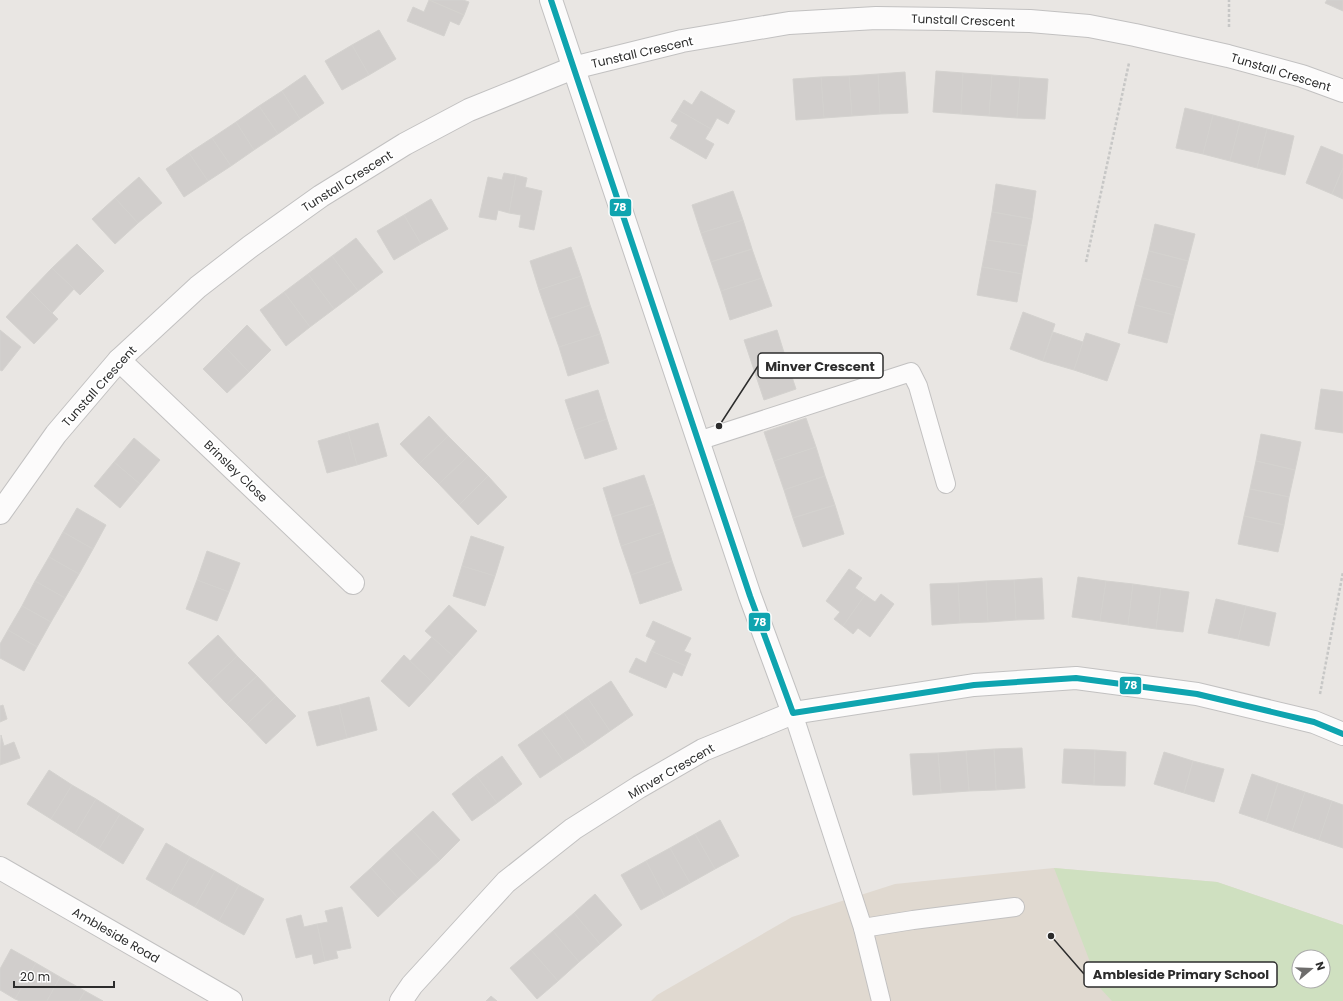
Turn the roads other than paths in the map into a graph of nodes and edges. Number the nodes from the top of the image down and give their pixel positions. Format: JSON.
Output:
{"nodes":[{"id":1,"x":551,"y":0,"type":"edge"},
{"id":2,"x":573,"y":68,"type":"junction"},
{"id":3,"x":1343,"y":91,"type":"edge"},
{"id":4,"x":119,"y":360,"type":"junction"},
{"id":5,"x":698,"y":441,"type":"junction"},
{"id":6,"x":946,"y":484,"type":"dead end"},
{"id":7,"x":0,"y":513,"type":"edge"},
{"id":8,"x":353,"y":583,"type":"dead end"},
{"id":9,"x":793,"y":713,"type":"junction"},
{"id":10,"x":1343,"y":734,"type":"edge"},
{"id":11,"x":0,"y":868,"type":"edge"},
{"id":12,"x":1015,"y":907,"type":"dead end"},
{"id":13,"x":863,"y":928,"type":"junction"},
{"id":14,"x":231,"y":1001,"type":"edge"},
{"id":15,"x":401,"y":1001,"type":"edge"},
{"id":16,"x":881,"y":1001,"type":"edge"}],
"edges":[{"from":1,"to":2,"type":"street"},
{"from":2,"to":3,"type":"street","name":"Tunstall Crescent"},
{"from":2,"to":4,"type":"street","name":"Tunstall Crescent"},
{"from":2,"to":5,"type":"street"},
{"from":4,"to":7,"type":"street","name":"Tunstall Crescent"},
{"from":4,"to":8,"type":"street","name":"Brinsley Close"},
{"from":5,"to":6,"type":"lane"},
{"from":5,"to":9,"type":"street"},
{"from":9,"to":10,"type":"street","name":"Minver Crescent"},
{"from":9,"to":13,"type":"lane"},
{"from":9,"to":15,"type":"street","name":"Minver Crescent"},
{"from":11,"to":14,"type":"street","name":"Ambleside Road"},
{"from":12,"to":13,"type":"lane"},
{"from":13,"to":16,"type":"lane"}]}
